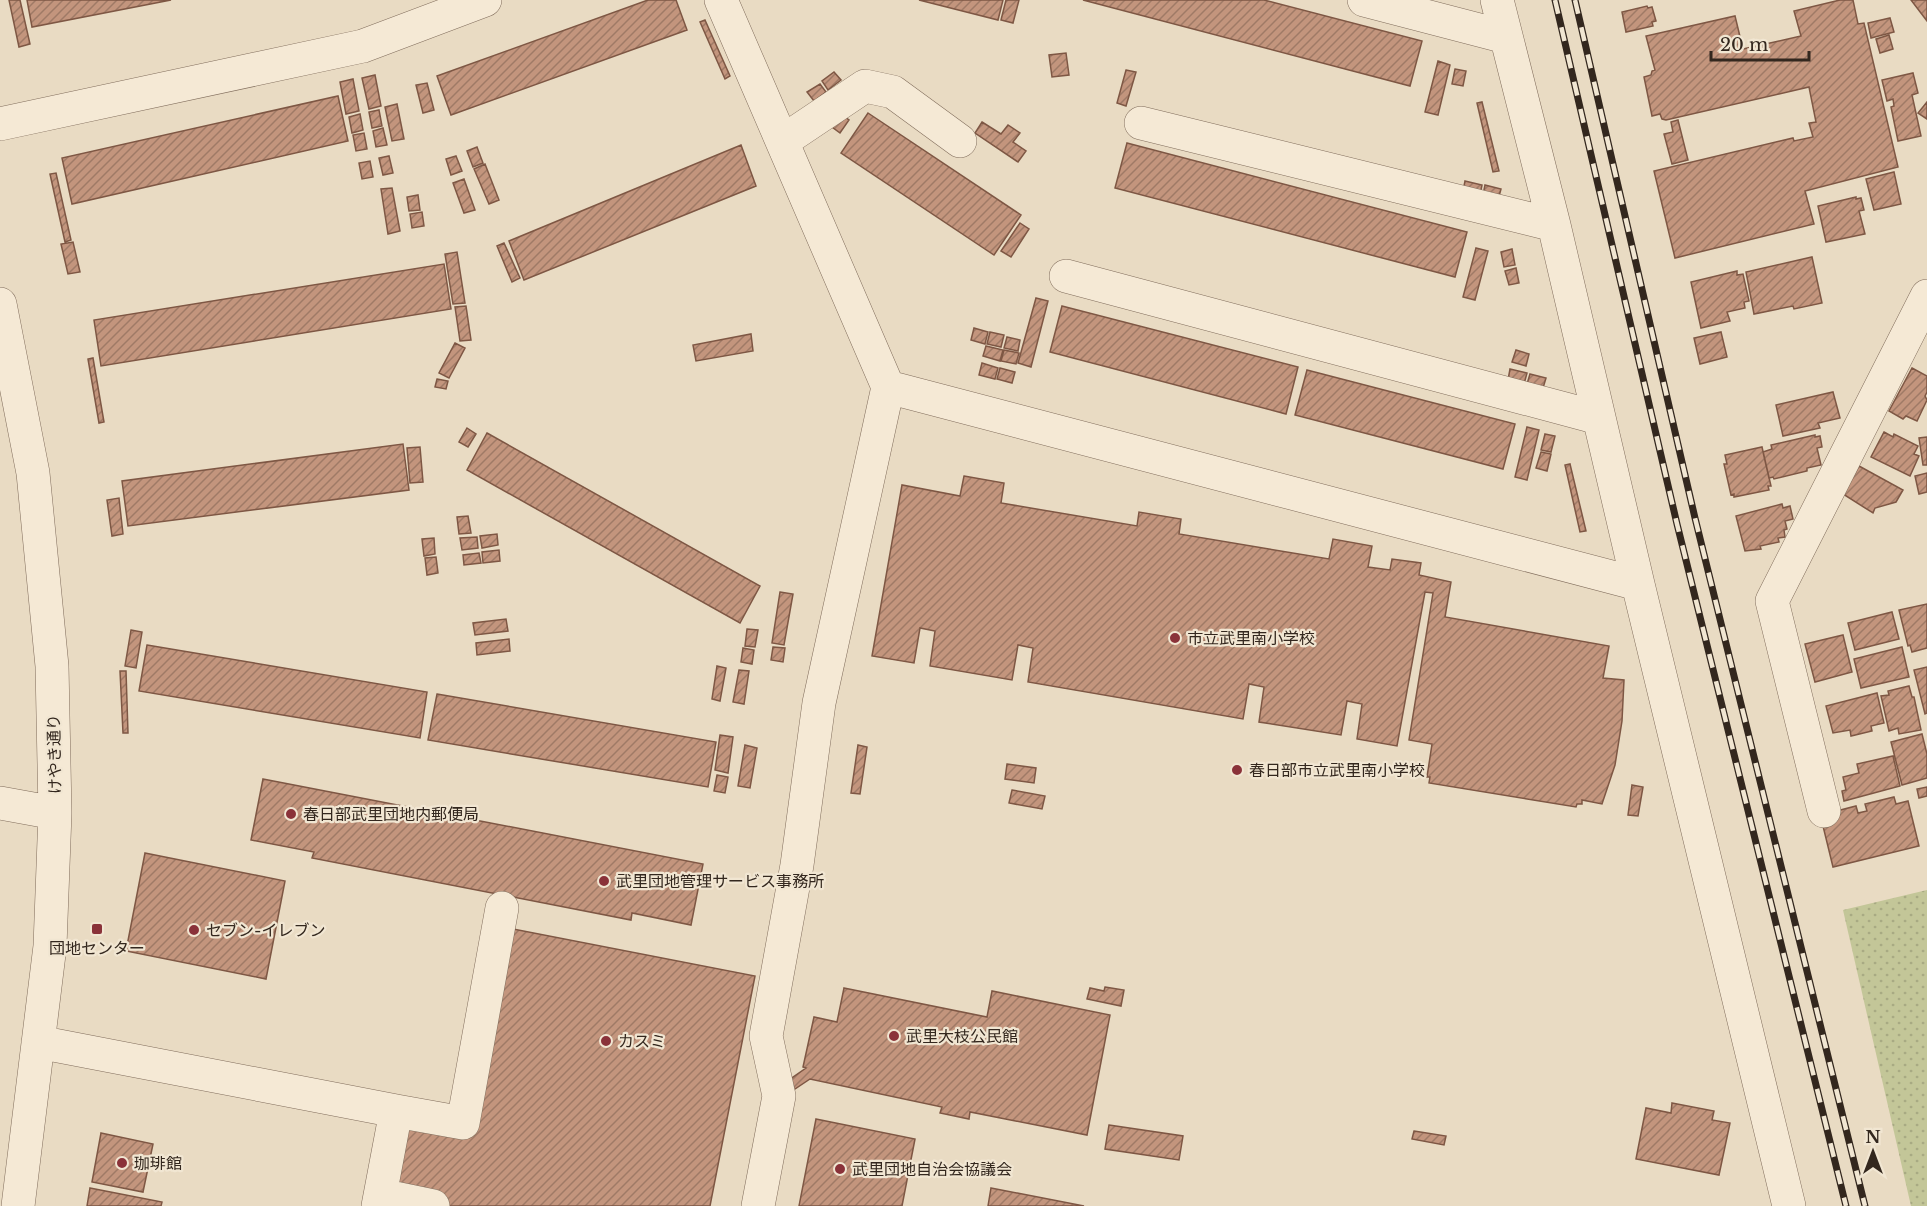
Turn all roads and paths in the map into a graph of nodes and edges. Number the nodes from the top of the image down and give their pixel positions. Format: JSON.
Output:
{"nodes":[{"id":1,"x":485,"y":0,"type":"edge"},
{"id":2,"x":721,"y":0,"type":"edge"},
{"id":3,"x":1364,"y":0,"type":"edge"},
{"id":4,"x":1497,"y":0,"type":"edge"},
{"id":5,"x":1506,"y":37,"type":"junction"},
{"id":6,"x":1141,"y":123,"type":"dead end"},
{"id":7,"x":0,"y":124,"type":"edge"},
{"id":8,"x":783,"y":141,"type":"junction"},
{"id":9,"x":960,"y":141,"type":"dead end"},
{"id":10,"x":1554,"y":225,"type":"junction"},
{"id":11,"x":1066,"y":276,"type":"dead end"},
{"id":12,"x":1927,"y":296,"type":"edge"},
{"id":13,"x":0,"y":304,"type":"edge"},
{"id":14,"x":888,"y":387,"type":"junction"},
{"id":15,"x":1599,"y":418,"type":"junction"},
{"id":16,"x":1638,"y":584,"type":"junction"},
{"id":17,"x":0,"y":803,"type":"edge"},
{"id":18,"x":1824,"y":811,"type":"dead end"},
{"id":19,"x":55,"y":813,"type":"junction"},
{"id":20,"x":502,"y":908,"type":"dead end"},
{"id":21,"x":37,"y":1053,"type":"junction"},
{"id":22,"x":105,"y":1076,"type":"dead end"},
{"id":23,"x":396,"y":1110,"type":"junction"},
{"id":24,"x":384,"y":1183,"type":"edge"},
{"id":25,"x":18,"y":1206,"type":"edge"},
{"id":26,"x":433,"y":1206,"type":"edge"},
{"id":27,"x":758,"y":1206,"type":"edge"},
{"id":28,"x":1789,"y":1206,"type":"edge"}],
"edges":[{"from":1,"to":7,"type":"street"},
{"from":2,"to":8,"type":"street"},
{"from":3,"to":5,"type":"street"},
{"from":4,"to":5,"type":"street"},
{"from":5,"to":10,"type":"street"},
{"from":6,"to":10,"type":"street"},
{"from":8,"to":9,"type":"street"},
{"from":8,"to":14,"type":"street"},
{"from":10,"to":15,"type":"street"},
{"from":11,"to":15,"type":"street"},
{"from":12,"to":18,"type":"street"},
{"from":13,"to":19,"type":"street","name":"けやき通り"},
{"from":14,"to":16,"type":"street"},
{"from":14,"to":27,"type":"street"},
{"from":15,"to":16,"type":"street"},
{"from":16,"to":28,"type":"street"},
{"from":17,"to":19,"type":"street"},
{"from":19,"to":21,"type":"street","name":"けやき通り"},
{"from":20,"to":23,"type":"street"},
{"from":21,"to":22,"type":"street"},
{"from":21,"to":23,"type":"street"},
{"from":21,"to":25,"type":"street","name":"けやき通り"},
{"from":23,"to":24,"type":"street"},
{"from":24,"to":26,"type":"street"}]}
